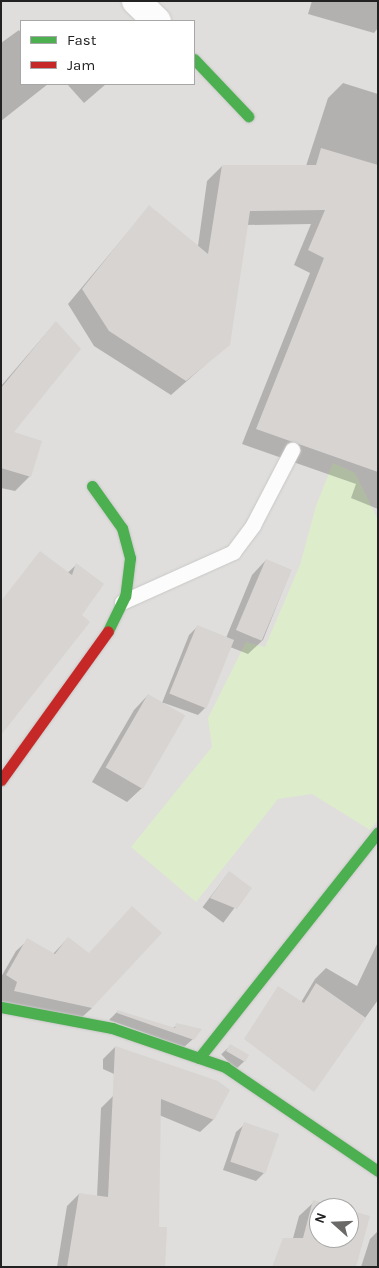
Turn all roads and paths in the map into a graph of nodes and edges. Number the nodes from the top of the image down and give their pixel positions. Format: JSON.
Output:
{"nodes":[{"id":1,"x":136,"y":1,"type":"edge"},
{"id":2,"x":155,"y":20,"type":"edge"},
{"id":3,"x":195,"y":60,"type":"edge"},
{"id":4,"x":248,"y":116,"type":"dead end"},
{"id":5,"x":292,"y":450,"type":"dead end"},
{"id":6,"x":92,"y":486,"type":"dead end"},
{"id":7,"x":122,"y":602,"type":"junction"},
{"id":8,"x":1,"y":780,"type":"edge"},
{"id":9,"x":378,"y":832,"type":"edge"},
{"id":10,"x":1,"y":1007,"type":"edge"},
{"id":11,"x":199,"y":1058,"type":"junction"},
{"id":12,"x":378,"y":1171,"type":"edge"}],
"edges":[{"from":1,"to":2,"type":"street"},
{"from":3,"to":4,"type":"street"},
{"from":5,"to":7,"type":"lane"},
{"from":6,"to":7,"type":"street"},
{"from":7,"to":8,"type":"street"},
{"from":9,"to":11,"type":"street"},
{"from":10,"to":11,"type":"street"},
{"from":11,"to":12,"type":"street"}]}
